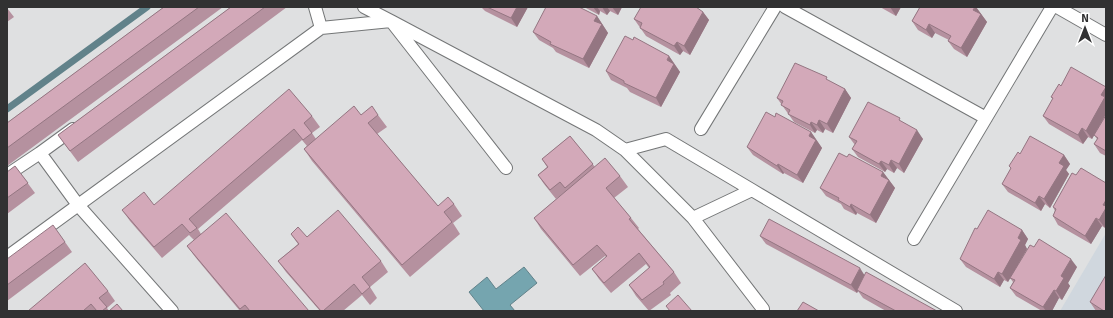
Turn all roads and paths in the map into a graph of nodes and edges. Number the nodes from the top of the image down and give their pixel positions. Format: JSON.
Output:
{"nodes":[{"id":1,"x":315,"y":7,"type":"edge"},
{"id":2,"x":364,"y":7,"type":"edge"},
{"id":3,"x":775,"y":7,"type":"edge"},
{"id":4,"x":785,"y":7,"type":"edge"},
{"id":5,"x":1052,"y":7,"type":"edge"},
{"id":6,"x":1058,"y":7,"type":"edge"},
{"id":7,"x":391,"y":22,"type":"junction"},
{"id":8,"x":321,"y":28,"type":"junction"},
{"id":9,"x":1106,"y":36,"type":"edge"},
{"id":10,"x":986,"y":118,"type":"junction"},
{"id":11,"x":84,"y":120,"type":"edge"},
{"id":12,"x":702,"y":129,"type":"dead end"},
{"id":13,"x":625,"y":150,"type":"junction"},
{"id":14,"x":40,"y":153,"type":"junction"},
{"id":15,"x":506,"y":168,"type":"dead end"},
{"id":16,"x":7,"y":175,"type":"edge"},
{"id":17,"x":752,"y":190,"type":"junction"},
{"id":18,"x":78,"y":205,"type":"junction"},
{"id":19,"x":692,"y":218,"type":"junction"},
{"id":20,"x":914,"y":239,"type":"dead end"},
{"id":21,"x":7,"y":257,"type":"edge"},
{"id":22,"x":763,"y":309,"type":"dead end"},
{"id":23,"x":172,"y":311,"type":"edge"},
{"id":24,"x":956,"y":311,"type":"edge"}],
"edges":[{"from":1,"to":8,"type":"lane"},
{"from":2,"to":7,"type":"lane"},
{"from":3,"to":12,"type":"lane"},
{"from":4,"to":10,"type":"lane"},
{"from":5,"to":10,"type":"lane"},
{"from":6,"to":9,"type":"lane"},
{"from":7,"to":8,"type":"lane"},
{"from":7,"to":13,"type":"lane"},
{"from":7,"to":15,"type":"lane"},
{"from":8,"to":18,"type":"lane"},
{"from":10,"to":20,"type":"lane"},
{"from":11,"to":14,"type":"lane"},
{"from":13,"to":17,"type":"lane"},
{"from":13,"to":19,"type":"lane"},
{"from":14,"to":16,"type":"lane"},
{"from":14,"to":18,"type":"lane"},
{"from":17,"to":19,"type":"lane"},
{"from":17,"to":24,"type":"lane"},
{"from":18,"to":21,"type":"lane"},
{"from":18,"to":23,"type":"lane"},
{"from":19,"to":22,"type":"lane"}]}
